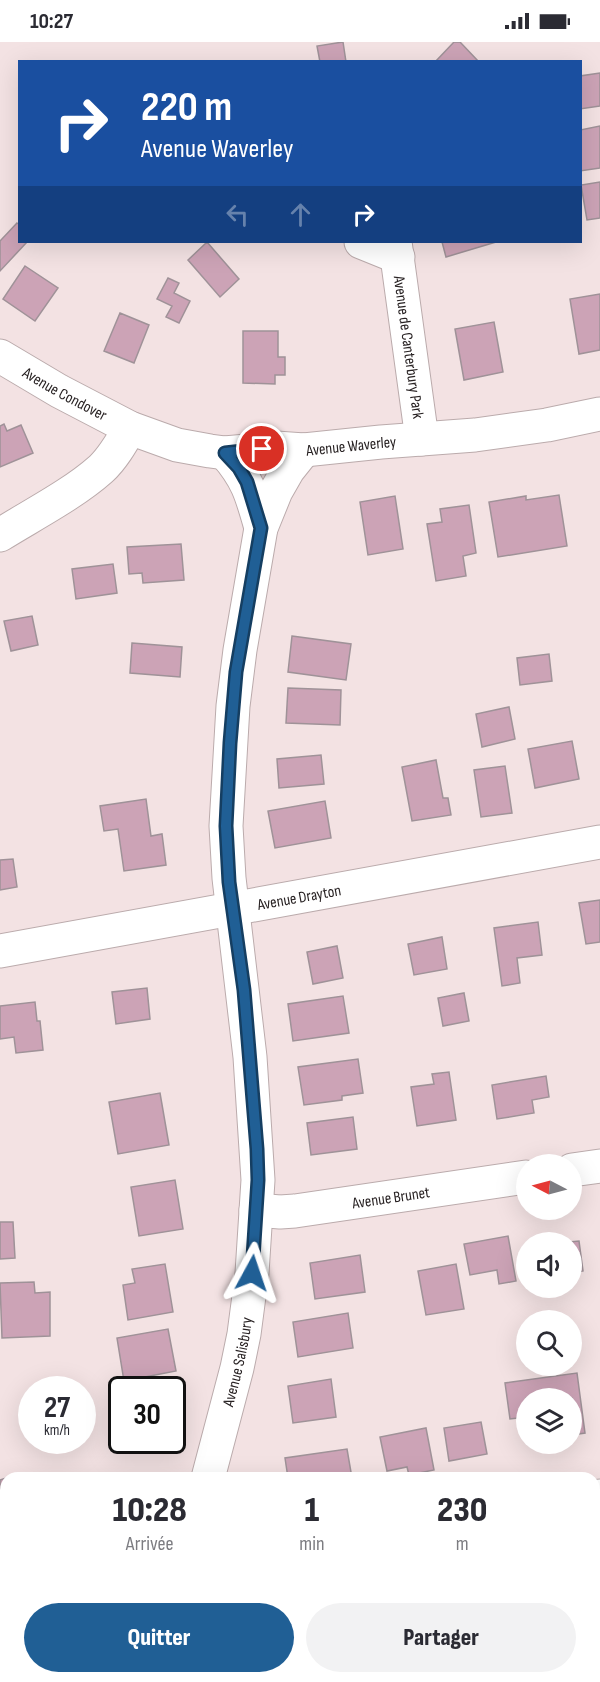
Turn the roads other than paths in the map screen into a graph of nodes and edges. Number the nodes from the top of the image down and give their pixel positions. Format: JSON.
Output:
{"nodes":[{"id":1,"x":366,"y":243,"type":"edge"},
{"id":2,"x":396,"y":249,"type":"edge"},
{"id":3,"x":0,"y":356,"type":"edge"},
{"id":4,"x":600,"y":414,"type":"edge"},
{"id":5,"x":130,"y":428,"type":"junction"},
{"id":6,"x":422,"y":439,"type":"junction"},
{"id":7,"x":304,"y":450,"type":"junction"},
{"id":8,"x":225,"y":453,"type":"junction"},
{"id":9,"x":261,"y":528,"type":"junction"},
{"id":10,"x":0,"y":535,"type":"edge"},
{"id":11,"x":600,"y":842,"type":"edge"},
{"id":12,"x":232,"y":909,"type":"junction"},
{"id":13,"x":0,"y":951,"type":"edge"},
{"id":14,"x":600,"y":1166,"type":"edge"},
{"id":15,"x":582,"y":1169,"type":"edge"},
{"id":16,"x":516,"y":1178,"type":"edge"},
{"id":17,"x":256,"y":1210,"type":"junction"},
{"id":18,"x":210,"y":1472,"type":"edge"}],
"edges":[{"from":1,"to":2,"type":"street","name":"Avenue de Canterbury Park"},
{"from":2,"to":6,"type":"street","name":"Avenue de Canterbury Park"},
{"from":3,"to":5,"type":"street","name":"Avenue Condover"},
{"from":4,"to":6,"type":"street","name":"Avenue Waverley"},
{"from":5,"to":8,"type":"street","name":"Avenue Waverley"},
{"from":5,"to":10,"type":"street"},
{"from":6,"to":7,"type":"street","name":"Avenue Waverley"},
{"from":7,"to":8,"type":"street","name":"Avenue Waverley"},
{"from":7,"to":9,"type":"street","name":"Avenue Salisbury"},
{"from":8,"to":9,"type":"street","name":"Avenue Salisbury"},
{"from":9,"to":12,"type":"street","name":"Avenue Salisbury"},
{"from":11,"to":12,"type":"street","name":"Avenue Drayton"},
{"from":12,"to":13,"type":"street","name":"Avenue Drayton"},
{"from":12,"to":17,"type":"street","name":"Avenue Salisbury"},
{"from":14,"to":15,"type":"street"},
{"from":16,"to":17,"type":"street","name":"Avenue Brunet"},
{"from":17,"to":18,"type":"street","name":"Avenue Salisbury"}]}
